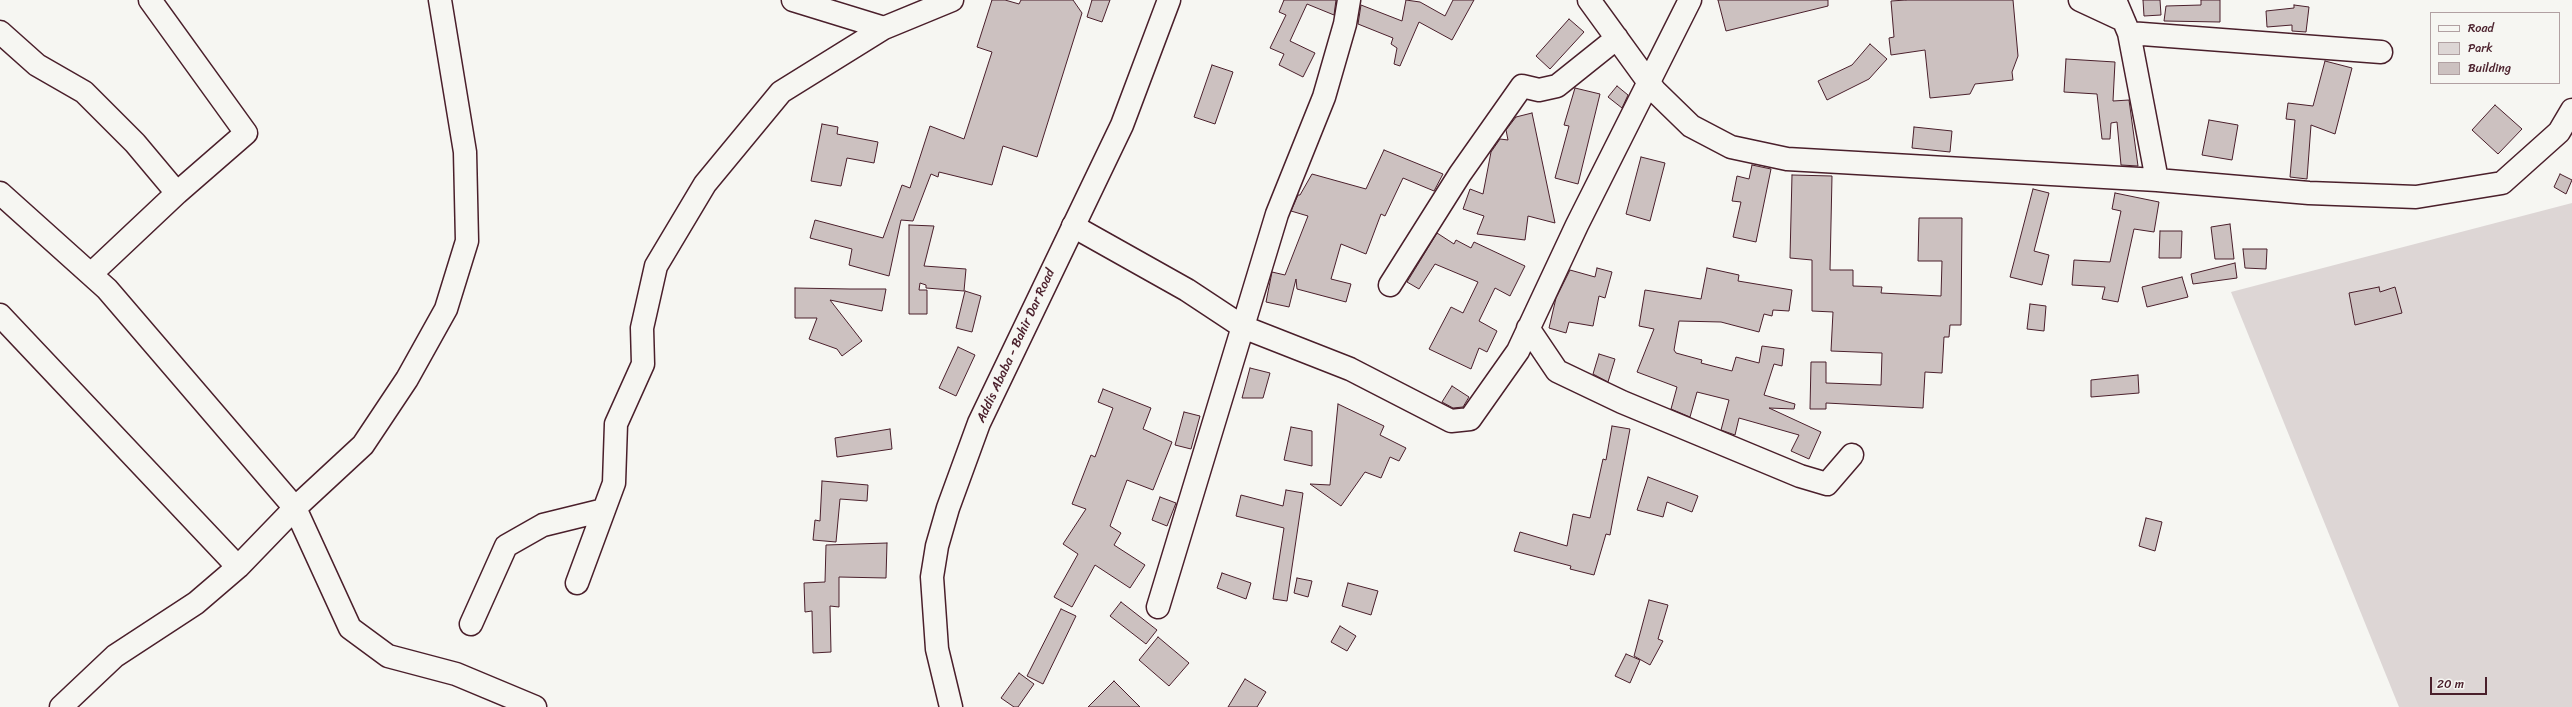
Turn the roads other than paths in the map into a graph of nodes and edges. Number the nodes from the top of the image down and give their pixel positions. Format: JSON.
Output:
{"nodes":[{"id":1,"x":150,"y":0,"type":"edge"},
{"id":2,"x":440,"y":0,"type":"edge"},
{"id":3,"x":793,"y":0,"type":"edge"},
{"id":4,"x":952,"y":0,"type":"edge"},
{"id":5,"x":1169,"y":0,"type":"edge"},
{"id":6,"x":1349,"y":0,"type":"edge"},
{"id":7,"x":1589,"y":0,"type":"edge"},
{"id":8,"x":1690,"y":0,"type":"edge"},
{"id":9,"x":2080,"y":0,"type":"edge"},
{"id":10,"x":2123,"y":17,"type":"edge"},
{"id":11,"x":884,"y":28,"type":"junction"},
{"id":12,"x":0,"y":32,"type":"edge"},
{"id":13,"x":1616,"y":38,"type":"junction"},
{"id":14,"x":2381,"y":52,"type":"dead end"},
{"id":15,"x":1649,"y":82,"type":"junction"},
{"id":16,"x":2572,"y":110,"type":"edge"},
{"id":17,"x":2157,"y":180,"type":"junction"},
{"id":18,"x":177,"y":193,"type":"junction"},
{"id":19,"x":0,"y":194,"type":"edge"},
{"id":20,"x":1073,"y":226,"type":"junction"},
{"id":21,"x":91,"y":274,"type":"junction"},
{"id":22,"x":1390,"y":285,"type":"dead end"},
{"id":23,"x":0,"y":315,"type":"edge"},
{"id":24,"x":1243,"y":326,"type":"junction"},
{"id":25,"x":1528,"y":328,"type":"junction"},
{"id":26,"x":1852,"y":455,"type":"dead end"},
{"id":27,"x":296,"y":508,"type":"junction"},
{"id":28,"x":604,"y":510,"type":"junction"},
{"id":29,"x":238,"y":568,"type":"junction"},
{"id":30,"x":577,"y":583,"type":"dead end"},
{"id":31,"x":1158,"y":608,"type":"dead end"},
{"id":32,"x":471,"y":624,"type":"dead end"},
{"id":33,"x":69,"y":703,"type":"edge"},
{"id":34,"x":535,"y":707,"type":"edge"},
{"id":35,"x":951,"y":707,"type":"edge"}],
"edges":[{"from":1,"to":18,"type":"main road"},
{"from":2,"to":27,"type":"main road"},
{"from":3,"to":11,"type":"main road"},
{"from":4,"to":11,"type":"main road"},
{"from":5,"to":20,"type":"main road","name":"Addis Ababa - Bahir Dar Road"},
{"from":6,"to":24,"type":"main road"},
{"from":7,"to":13,"type":"main road"},
{"from":8,"to":15,"type":"main road"},
{"from":9,"to":10,"type":"main road"},
{"from":10,"to":14,"type":"main road"},
{"from":10,"to":17,"type":"main road"},
{"from":11,"to":28,"type":"main road"},
{"from":12,"to":18,"type":"main road"},
{"from":13,"to":15,"type":"main road"},
{"from":13,"to":22,"type":"main road"},
{"from":15,"to":17,"type":"main road"},
{"from":15,"to":25,"type":"main road"},
{"from":16,"to":17,"type":"main road"},
{"from":18,"to":21,"type":"main road"},
{"from":19,"to":21,"type":"main road"},
{"from":20,"to":24,"type":"main road"},
{"from":20,"to":35,"type":"main road","name":"Addis Ababa - Bahir Dar Road"},
{"from":21,"to":27,"type":"main road"},
{"from":23,"to":29,"type":"main road"},
{"from":24,"to":25,"type":"main road"},
{"from":24,"to":31,"type":"main road"},
{"from":25,"to":26,"type":"main road"},
{"from":27,"to":29,"type":"main road"},
{"from":27,"to":34,"type":"main road"},
{"from":28,"to":30,"type":"main road"},
{"from":28,"to":32,"type":"main road"},
{"from":29,"to":33,"type":"main road"}]}
